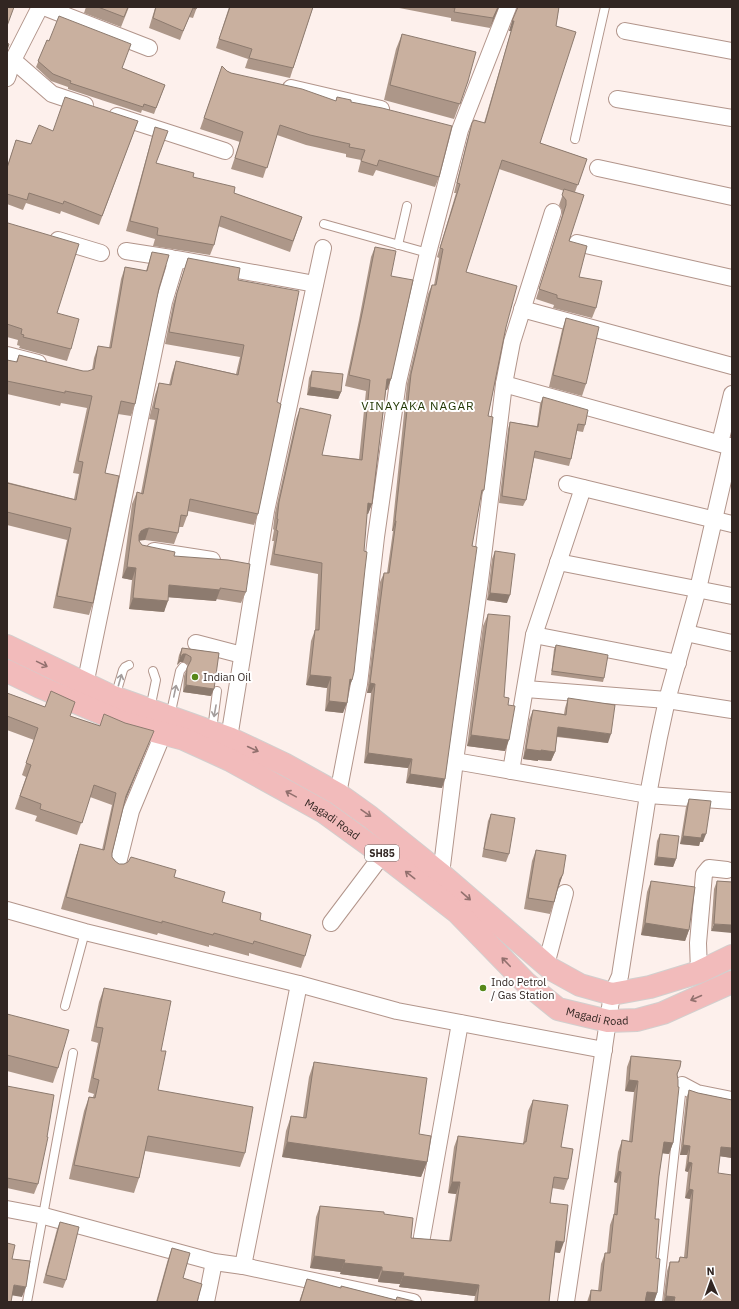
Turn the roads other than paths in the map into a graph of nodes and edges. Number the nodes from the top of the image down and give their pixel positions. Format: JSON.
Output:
{"nodes":[{"id":1,"x":40,"y":7,"type":"edge"},
{"id":2,"x":44,"y":7,"type":"edge"},
{"id":3,"x":508,"y":7,"type":"edge"},
{"id":4,"x":605,"y":7,"type":"edge"},
{"id":5,"x":625,"y":31,"type":"dead end"},
{"id":6,"x":150,"y":48,"type":"dead end"},
{"id":7,"x":732,"y":50,"type":"edge"},
{"id":8,"x":14,"y":60,"type":"junction"},
{"id":9,"x":7,"y":78,"type":"edge"},
{"id":10,"x":275,"y":84,"type":"edge"},
{"id":11,"x":618,"y":99,"type":"dead end"},
{"id":12,"x":399,"y":114,"type":"edge"},
{"id":13,"x":732,"y":118,"type":"edge"},
{"id":14,"x":445,"y":126,"type":"edge"},
{"id":15,"x":460,"y":130,"type":"junction"},
{"id":16,"x":575,"y":139,"type":"dead end"},
{"id":17,"x":225,"y":151,"type":"dead end"},
{"id":18,"x":598,"y":168,"type":"dead end"},
{"id":19,"x":732,"y":197,"type":"edge"},
{"id":20,"x":407,"y":206,"type":"dead end"},
{"id":21,"x":553,"y":212,"type":"dead end"},
{"id":22,"x":324,"y":224,"type":"dead end"},
{"id":23,"x":43,"y":236,"type":"edge"},
{"id":24,"x":577,"y":243,"type":"edge"},
{"id":25,"x":398,"y":245,"type":"junction"},
{"id":26,"x":323,"y":248,"type":"dead end"},
{"id":27,"x":126,"y":251,"type":"dead end"},
{"id":28,"x":101,"y":253,"type":"dead end"},
{"id":29,"x":428,"y":253,"type":"junction"},
{"id":30,"x":177,"y":259,"type":"junction"},
{"id":31,"x":732,"y":278,"type":"edge"},
{"id":32,"x":315,"y":284,"type":"junction"},
{"id":33,"x":522,"y":309,"type":"junction"},
{"id":34,"x":7,"y":355,"type":"edge"},
{"id":35,"x":732,"y":366,"type":"edge"},
{"id":36,"x":51,"y":367,"type":"edge"},
{"id":37,"x":504,"y":384,"type":"junction"},
{"id":38,"x":732,"y":394,"type":"edge"},
{"id":39,"x":727,"y":445,"type":"edge"},
{"id":40,"x":567,"y":484,"type":"dead end"},
{"id":41,"x":583,"y":488,"type":"junction"},
{"id":42,"x":714,"y":520,"type":"junction"},
{"id":43,"x":732,"y":524,"type":"edge"},
{"id":44,"x":144,"y":549,"type":"edge"},
{"id":45,"x":558,"y":562,"type":"junction"},
{"id":46,"x":242,"y":565,"type":"junction"},
{"id":47,"x":698,"y":589,"type":"junction"},
{"id":48,"x":732,"y":596,"type":"edge"},
{"id":49,"x":686,"y":633,"type":"junction"},
{"id":50,"x":534,"y":635,"type":"junction"},
{"id":51,"x":196,"y":643,"type":"dead end"},
{"id":52,"x":732,"y":643,"type":"edge"},
{"id":53,"x":7,"y":646,"type":"edge"},
{"id":54,"x":242,"y":655,"type":"junction"},
{"id":55,"x":678,"y":663,"type":"junction"},
{"id":56,"x":129,"y":665,"type":"dead end"},
{"id":57,"x":183,"y":667,"type":"dead end"},
{"id":58,"x":153,"y":671,"type":"dead end"},
{"id":59,"x":7,"y":672,"type":"edge"},
{"id":60,"x":85,"y":685,"type":"junction"},
{"id":61,"x":526,"y":689,"type":"junction"},
{"id":62,"x":218,"y":691,"type":"dead end"},
{"id":63,"x":115,"y":698,"type":"junction"},
{"id":64,"x":667,"y":700,"type":"junction"},
{"id":65,"x":150,"y":710,"type":"junction"},
{"id":66,"x":732,"y":710,"type":"edge"},
{"id":67,"x":167,"y":725,"type":"junction"},
{"id":68,"x":220,"y":735,"type":"junction"},
{"id":69,"x":455,"y":761,"type":"junction"},
{"id":70,"x":511,"y":771,"type":"junction"},
{"id":71,"x":338,"y":794,"type":"junction"},
{"id":72,"x":648,"y":795,"type":"junction"},
{"id":73,"x":732,"y":801,"type":"edge"},
{"id":74,"x":382,"y":854,"type":"junction"},
{"id":75,"x":117,"y":867,"type":"edge"},
{"id":76,"x":727,"y":870,"type":"dead end"},
{"id":77,"x":441,"y":874,"type":"junction"},
{"id":78,"x":564,"y":893,"type":"dead end"},
{"id":79,"x":7,"y":910,"type":"edge"},
{"id":80,"x":331,"y":923,"type":"dead end"},
{"id":81,"x":85,"y":932,"type":"junction"},
{"id":82,"x":732,"y":956,"type":"edge"},
{"id":83,"x":546,"y":965,"type":"junction"},
{"id":84,"x":699,"y":972,"type":"junction"},
{"id":85,"x":732,"y":982,"type":"edge"},
{"id":86,"x":299,"y":984,"type":"junction"},
{"id":87,"x":612,"y":994,"type":"junction"},
{"id":88,"x":64,"y":1006,"type":"dead end"},
{"id":89,"x":608,"y":1021,"type":"junction"},
{"id":90,"x":460,"y":1023,"type":"junction"},
{"id":91,"x":604,"y":1050,"type":"junction"},
{"id":92,"x":73,"y":1053,"type":"dead end"},
{"id":93,"x":682,"y":1085,"type":"joint"},
{"id":94,"x":732,"y":1100,"type":"edge"},
{"id":95,"x":7,"y":1209,"type":"edge"},
{"id":96,"x":44,"y":1216,"type":"junction"},
{"id":97,"x":422,"y":1237,"type":"edge"},
{"id":98,"x":214,"y":1262,"type":"junction"},
{"id":99,"x":243,"y":1266,"type":"junction"},
{"id":100,"x":27,"y":1302,"type":"edge"},
{"id":101,"x":206,"y":1302,"type":"edge"},
{"id":102,"x":413,"y":1302,"type":"edge"},
{"id":103,"x":566,"y":1302,"type":"edge"},
{"id":104,"x":658,"y":1302,"type":"edge"}],
"edges":[{"from":1,"to":8,"type":"street"},
{"from":2,"to":6,"type":"street"},
{"from":3,"to":15,"type":"street"},
{"from":4,"to":16,"type":"lane"},
{"from":5,"to":7,"type":"street"},
{"from":8,"to":9,"type":"street"},
{"from":8,"to":17,"type":"street"},
{"from":10,"to":12,"type":"street"},
{"from":11,"to":13,"type":"street"},
{"from":14,"to":15,"type":"street"},
{"from":15,"to":29,"type":"street"},
{"from":18,"to":19,"type":"street"},
{"from":20,"to":25,"type":"lane"},
{"from":21,"to":33,"type":"street"},
{"from":22,"to":25,"type":"lane"},
{"from":23,"to":28,"type":"street"},
{"from":24,"to":31,"type":"street"},
{"from":25,"to":29,"type":"lane"},
{"from":26,"to":32,"type":"street"},
{"from":27,"to":30,"type":"street"},
{"from":29,"to":71,"type":"street"},
{"from":30,"to":32,"type":"street"},
{"from":30,"to":60,"type":"street"},
{"from":32,"to":46,"type":"street"},
{"from":33,"to":35,"type":"street"},
{"from":33,"to":37,"type":"street"},
{"from":34,"to":36,"type":"street"},
{"from":37,"to":39,"type":"street"},
{"from":37,"to":69,"type":"street"},
{"from":38,"to":39,"type":"street"},
{"from":39,"to":42,"type":"street"},
{"from":40,"to":41,"type":"street"},
{"from":41,"to":42,"type":"street"},
{"from":41,"to":45,"type":"street"},
{"from":42,"to":43,"type":"street"},
{"from":42,"to":47,"type":"street"},
{"from":44,"to":46,"type":"street"},
{"from":45,"to":47,"type":"street"},
{"from":45,"to":50,"type":"street"},
{"from":46,"to":54,"type":"street"},
{"from":47,"to":48,"type":"street"},
{"from":47,"to":49,"type":"street"},
{"from":49,"to":52,"type":"street"},
{"from":49,"to":55,"type":"street"},
{"from":50,"to":55,"type":"street"},
{"from":50,"to":61,"type":"street"},
{"from":51,"to":54,"type":"street"},
{"from":53,"to":60,"type":"main road","name":"Magadi Road","number":"SH85","one_way":true},
{"from":54,"to":68,"type":"street"},
{"from":55,"to":64,"type":"street"},
{"from":63,"to":56,"type":"lane","one_way":true},
{"from":67,"to":57,"type":"lane","one_way":true},
{"from":58,"to":65,"type":"lane"},
{"from":59,"to":67,"type":"main road","name":"Magadi Road","number":"SH85"},
{"from":60,"to":63,"type":"main road","name":"Magadi Road","number":"SH85"},
{"from":61,"to":64,"type":"street"},
{"from":61,"to":70,"type":"street"},
{"from":62,"to":68,"type":"lane","one_way":true},
{"from":63,"to":65,"type":"main road","name":"Magadi Road","number":"SH85"},
{"from":64,"to":66,"type":"street"},
{"from":64,"to":72,"type":"street"},
{"from":65,"to":67,"type":"main road","name":"Magadi Road","number":"SH85"},
{"from":67,"to":68,"type":"main road","name":"Magadi Road","number":"SH85"},
{"from":74,"to":67,"type":"main road","name":"Magadi Road","number":"SH85","one_way":true},
{"from":67,"to":75,"type":"street"},
{"from":68,"to":71,"type":"main road","name":"Magadi Road","number":"SH85","one_way":true},
{"from":69,"to":70,"type":"street"},
{"from":69,"to":77,"type":"street"},
{"from":70,"to":72,"type":"street"},
{"from":71,"to":77,"type":"main road","name":"Magadi Road","number":"SH85","one_way":true},
{"from":72,"to":73,"type":"street"},
{"from":72,"to":87,"type":"street"},
{"from":74,"to":80,"type":"street"},
{"from":89,"to":74,"type":"main road","name":"Magadi Road","number":"SH85","one_way":true},
{"from":76,"to":84,"type":"street"},
{"from":77,"to":83,"type":"main road","name":"Magadi Road","number":"SH85","one_way":true},
{"from":78,"to":83,"type":"street"},
{"from":79,"to":81,"type":"street"},
{"from":81,"to":86,"type":"street"},
{"from":81,"to":88,"type":"lane"},
{"from":82,"to":84,"type":"main road","name":"Magadi Road","number":"SH85"},
{"from":83,"to":87,"type":"main road","name":"Magadi Road","number":"SH85"},
{"from":84,"to":87,"type":"main road","name":"Magadi Road","number":"SH85"},
{"from":85,"to":89,"type":"main road","name":"Magadi Road","number":"SH85","one_way":true},
{"from":86,"to":90,"type":"street"},
{"from":86,"to":99,"type":"street"},
{"from":87,"to":89,"type":"street"},
{"from":89,"to":91,"type":"street"},
{"from":90,"to":91,"type":"street"},
{"from":90,"to":97,"type":"street"},
{"from":91,"to":103,"type":"street"},
{"from":92,"to":96,"type":"lane"},
{"from":93,"to":94,"type":"street"},
{"from":93,"to":104,"type":"lane"},
{"from":95,"to":96,"type":"street"},
{"from":96,"to":98,"type":"street"},
{"from":96,"to":100,"type":"lane"},
{"from":98,"to":99,"type":"street"},
{"from":98,"to":101,"type":"street"},
{"from":99,"to":102,"type":"street"}]}
